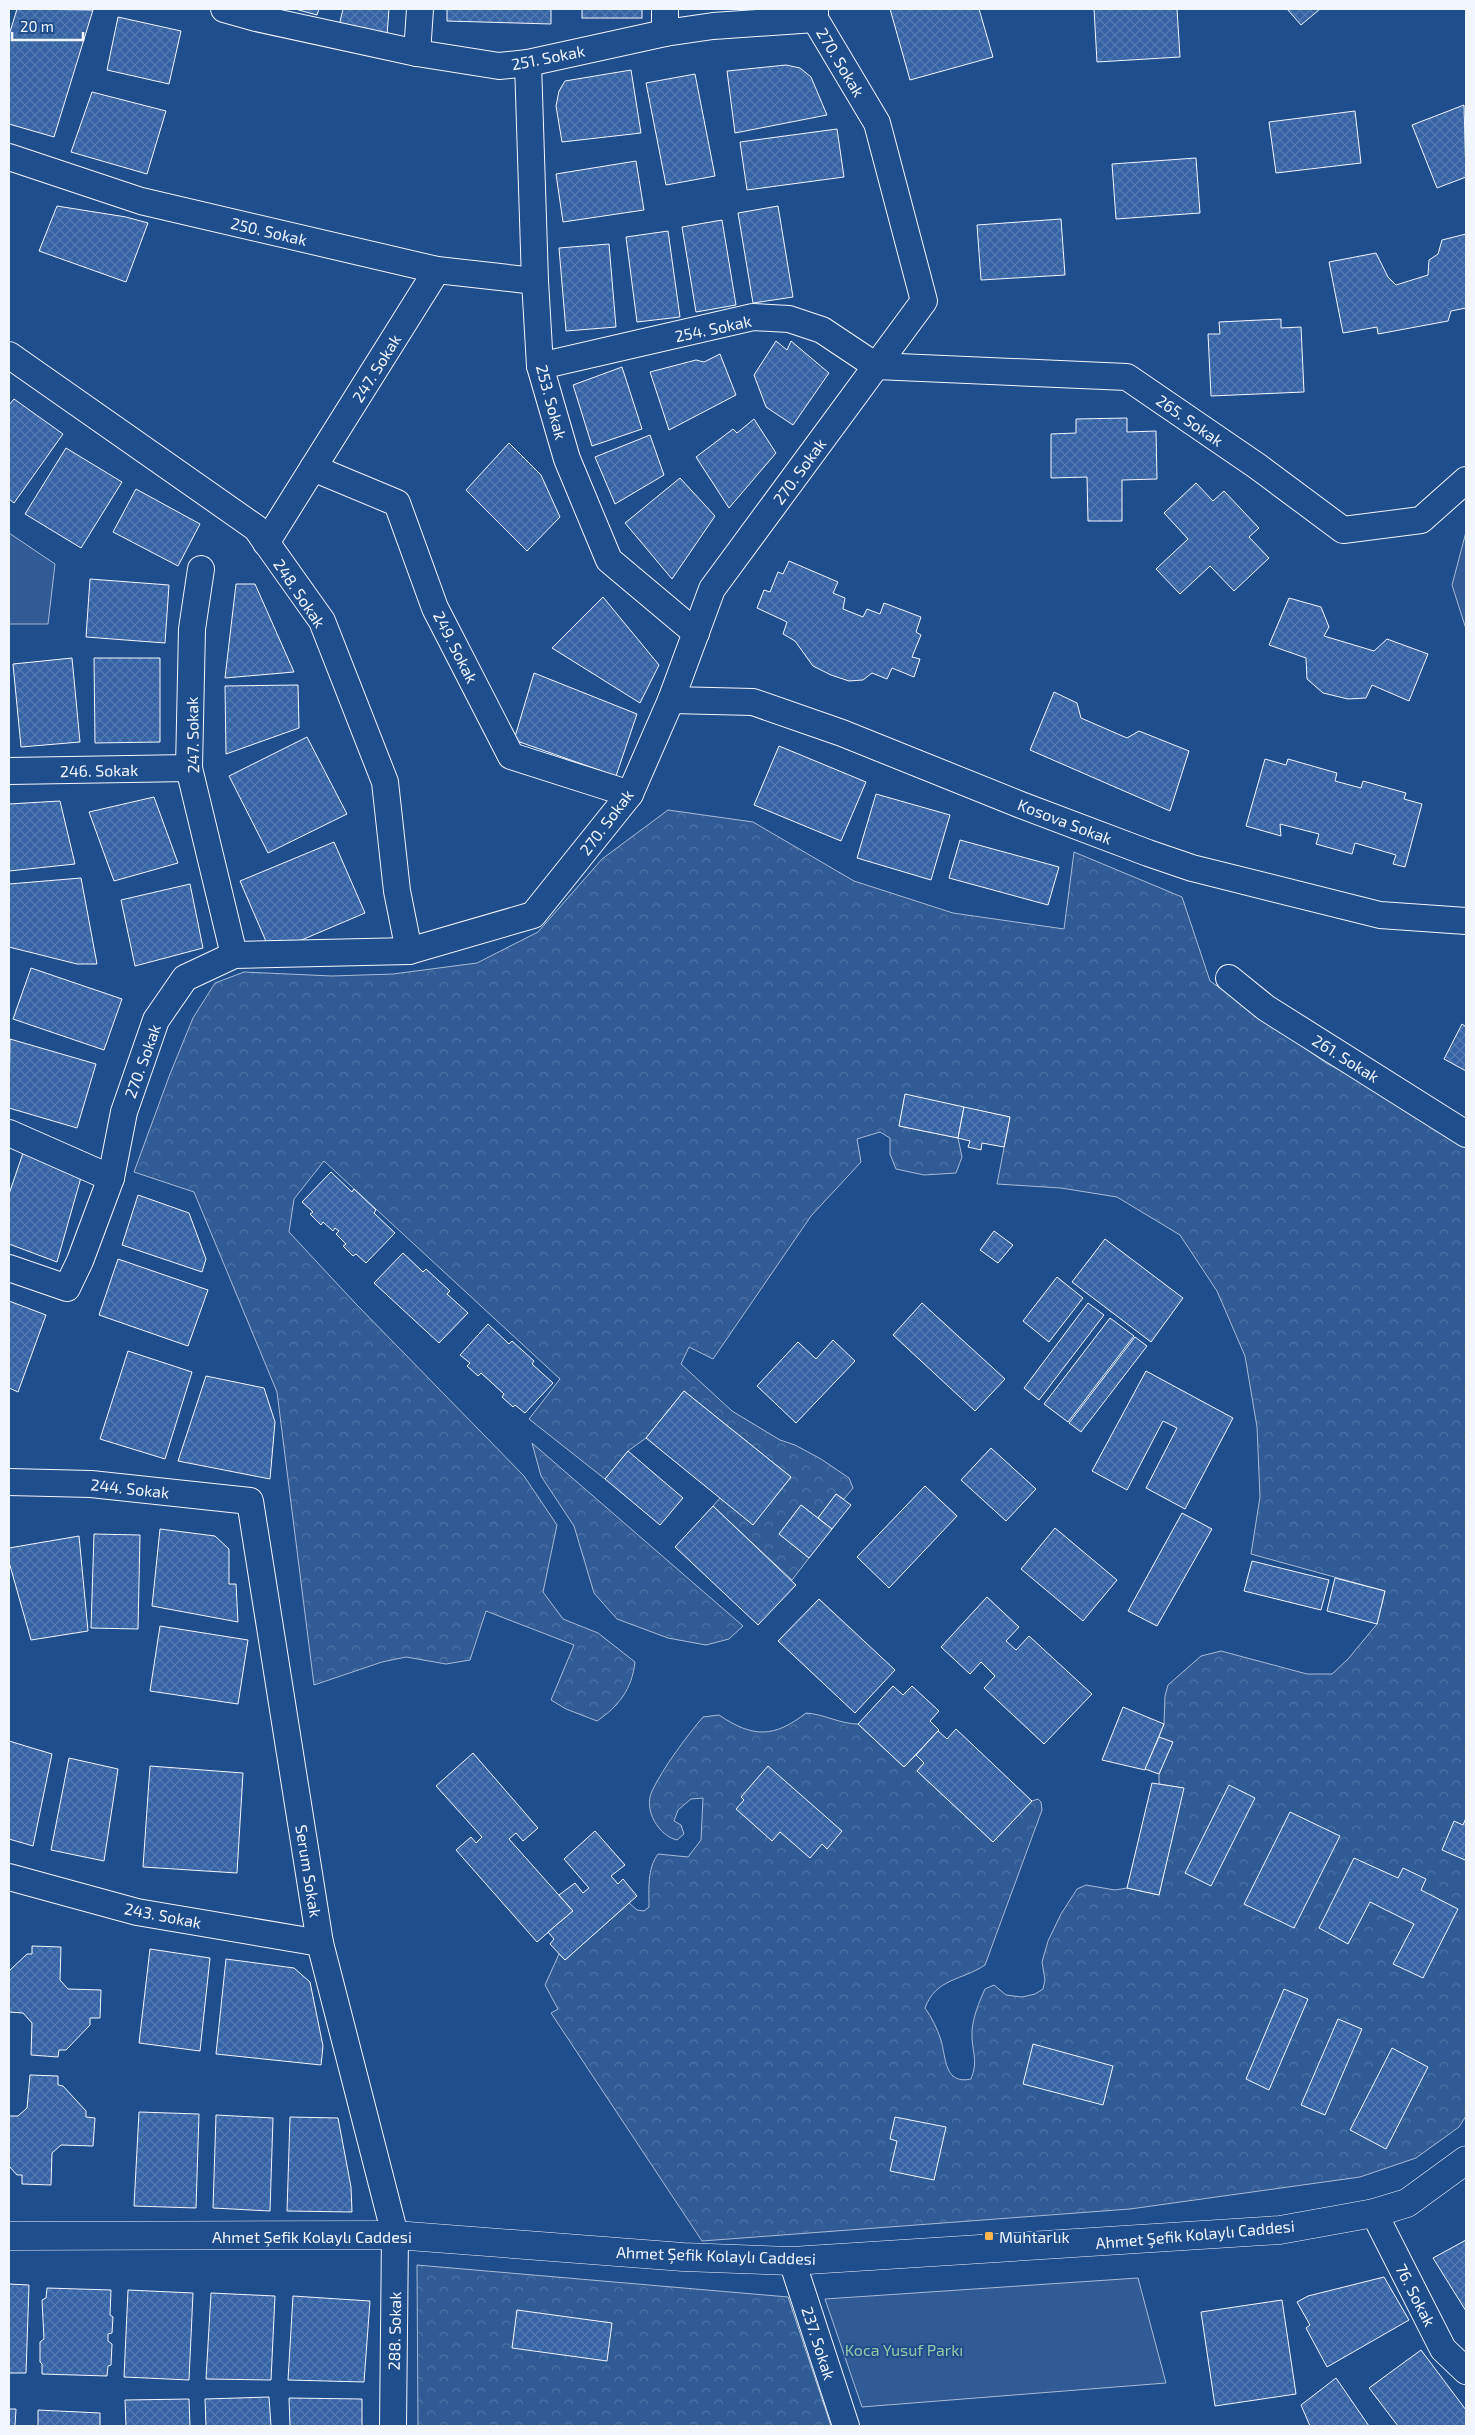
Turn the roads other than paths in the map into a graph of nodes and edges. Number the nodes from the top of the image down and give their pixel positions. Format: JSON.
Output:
{"nodes":[{"id":1,"x":224,"y":9,"type":"edge"},
{"id":2,"x":420,"y":9,"type":"edge"},
{"id":3,"x":815,"y":14,"type":"edge"},
{"id":4,"x":665,"y":21,"type":"edge"},
{"id":5,"x":417,"y":53,"type":"junction"},
{"id":6,"x":528,"y":63,"type":"junction"},
{"id":7,"x":9,"y":157,"type":"edge"},
{"id":8,"x":437,"y":270,"type":"junction"},
{"id":9,"x":535,"y":281,"type":"junction"},
{"id":10,"x":9,"y":355,"type":"edge"},
{"id":11,"x":540,"y":366,"type":"junction"},
{"id":12,"x":876,"y":366,"type":"junction"},
{"id":13,"x":314,"y":468,"type":"junction"},
{"id":14,"x":1466,"y":480,"type":"edge"},
{"id":15,"x":266,"y":544,"type":"junction"},
{"id":16,"x":201,"y":569,"type":"dead end"},
{"id":17,"x":696,"y":633,"type":"junction"},
{"id":18,"x":671,"y":700,"type":"junction"},
{"id":19,"x":189,"y":768,"type":"junction"},
{"id":20,"x":9,"y":771,"type":"edge"},
{"id":21,"x":630,"y":794,"type":"junction"},
{"id":22,"x":1466,"y":921,"type":"edge"},
{"id":23,"x":409,"y":951,"type":"junction"},
{"id":24,"x":234,"y":956,"type":"junction"},
{"id":25,"x":1229,"y":978,"type":"dead end"},
{"id":26,"x":9,"y":1133,"type":"edge"},
{"id":27,"x":1466,"y":1134,"type":"edge"},
{"id":28,"x":111,"y":1178,"type":"junction"},
{"id":29,"x":9,"y":1268,"type":"edge"},
{"id":30,"x":9,"y":1482,"type":"edge"},
{"id":31,"x":250,"y":1501,"type":"joint"},
{"id":32,"x":9,"y":1877,"type":"edge"},
{"id":33,"x":320,"y":1943,"type":"junction"},
{"id":34,"x":1466,"y":2160,"type":"edge"},
{"id":35,"x":1374,"y":2213,"type":"junction"},
{"id":36,"x":395,"y":2235,"type":"junction"},
{"id":37,"x":9,"y":2236,"type":"edge"},
{"id":38,"x":792,"y":2261,"type":"junction"},
{"id":39,"x":1466,"y":2371,"type":"edge"},
{"id":40,"x":393,"y":2426,"type":"edge"},
{"id":41,"x":846,"y":2426,"type":"edge"}],
"edges":[{"from":1,"to":5,"type":"street","name":"251. Sokak"},
{"from":2,"to":5,"type":"street"},
{"from":3,"to":4,"type":"street","name":"251. Sokak"},
{"from":3,"to":12,"type":"street","name":"270. Sokak"},
{"from":4,"to":6,"type":"street","name":"251. Sokak"},
{"from":5,"to":6,"type":"street","name":"251. Sokak"},
{"from":6,"to":9,"type":"street","name":"253. Sokak"},
{"from":7,"to":8,"type":"street","name":"250. Sokak"},
{"from":8,"to":9,"type":"street","name":"250. Sokak"},
{"from":8,"to":13,"type":"street","name":"247. Sokak"},
{"from":9,"to":11,"type":"street","name":"253. Sokak"},
{"from":10,"to":15,"type":"street","name":"248. Sokak"},
{"from":11,"to":12,"type":"street","name":"254. Sokak"},
{"from":11,"to":17,"type":"street","name":"253. Sokak"},
{"from":12,"to":14,"type":"street","name":"265. Sokak"},
{"from":12,"to":17,"type":"street","name":"270. Sokak"},
{"from":13,"to":15,"type":"street","name":"247. Sokak"},
{"from":13,"to":21,"type":"street","name":"249. Sokak"},
{"from":15,"to":23,"type":"street","name":"248. Sokak"},
{"from":16,"to":19,"type":"street","name":"247. Sokak"},
{"from":17,"to":18,"type":"street","name":"270. Sokak"},
{"from":18,"to":21,"type":"street","name":"270. Sokak"},
{"from":18,"to":22,"type":"street","name":"Kosova Sokak"},
{"from":19,"to":20,"type":"street","name":"246. Sokak"},
{"from":19,"to":24,"type":"street","name":"247. Sokak"},
{"from":21,"to":23,"type":"street","name":"270. Sokak"},
{"from":23,"to":24,"type":"street","name":"270. Sokak"},
{"from":24,"to":28,"type":"street","name":"270. Sokak"},
{"from":25,"to":27,"type":"street","name":"261. Sokak"},
{"from":26,"to":28,"type":"street"},
{"from":28,"to":29,"type":"street","name":"270. Sokak"},
{"from":30,"to":31,"type":"street","name":"244. Sokak"},
{"from":31,"to":33,"type":"street","name":"Serum Sokak"},
{"from":32,"to":33,"type":"street","name":"243. Sokak"},
{"from":33,"to":36,"type":"street","name":"Serum Sokak"},
{"from":34,"to":35,"type":"main road","name":"Ahmet Şefik Kolaylı Caddesi"},
{"from":35,"to":38,"type":"main road","name":"Ahmet Şefik Kolaylı Caddesi"},
{"from":35,"to":39,"type":"street","name":"76. Sokak"},
{"from":36,"to":37,"type":"main road","name":"Ahmet Şefik Kolaylı Caddesi"},
{"from":36,"to":38,"type":"main road","name":"Ahmet Şefik Kolaylı Caddesi"},
{"from":36,"to":40,"type":"street","name":"288. Sokak"},
{"from":38,"to":41,"type":"street","name":"237. Sokak"}]}
